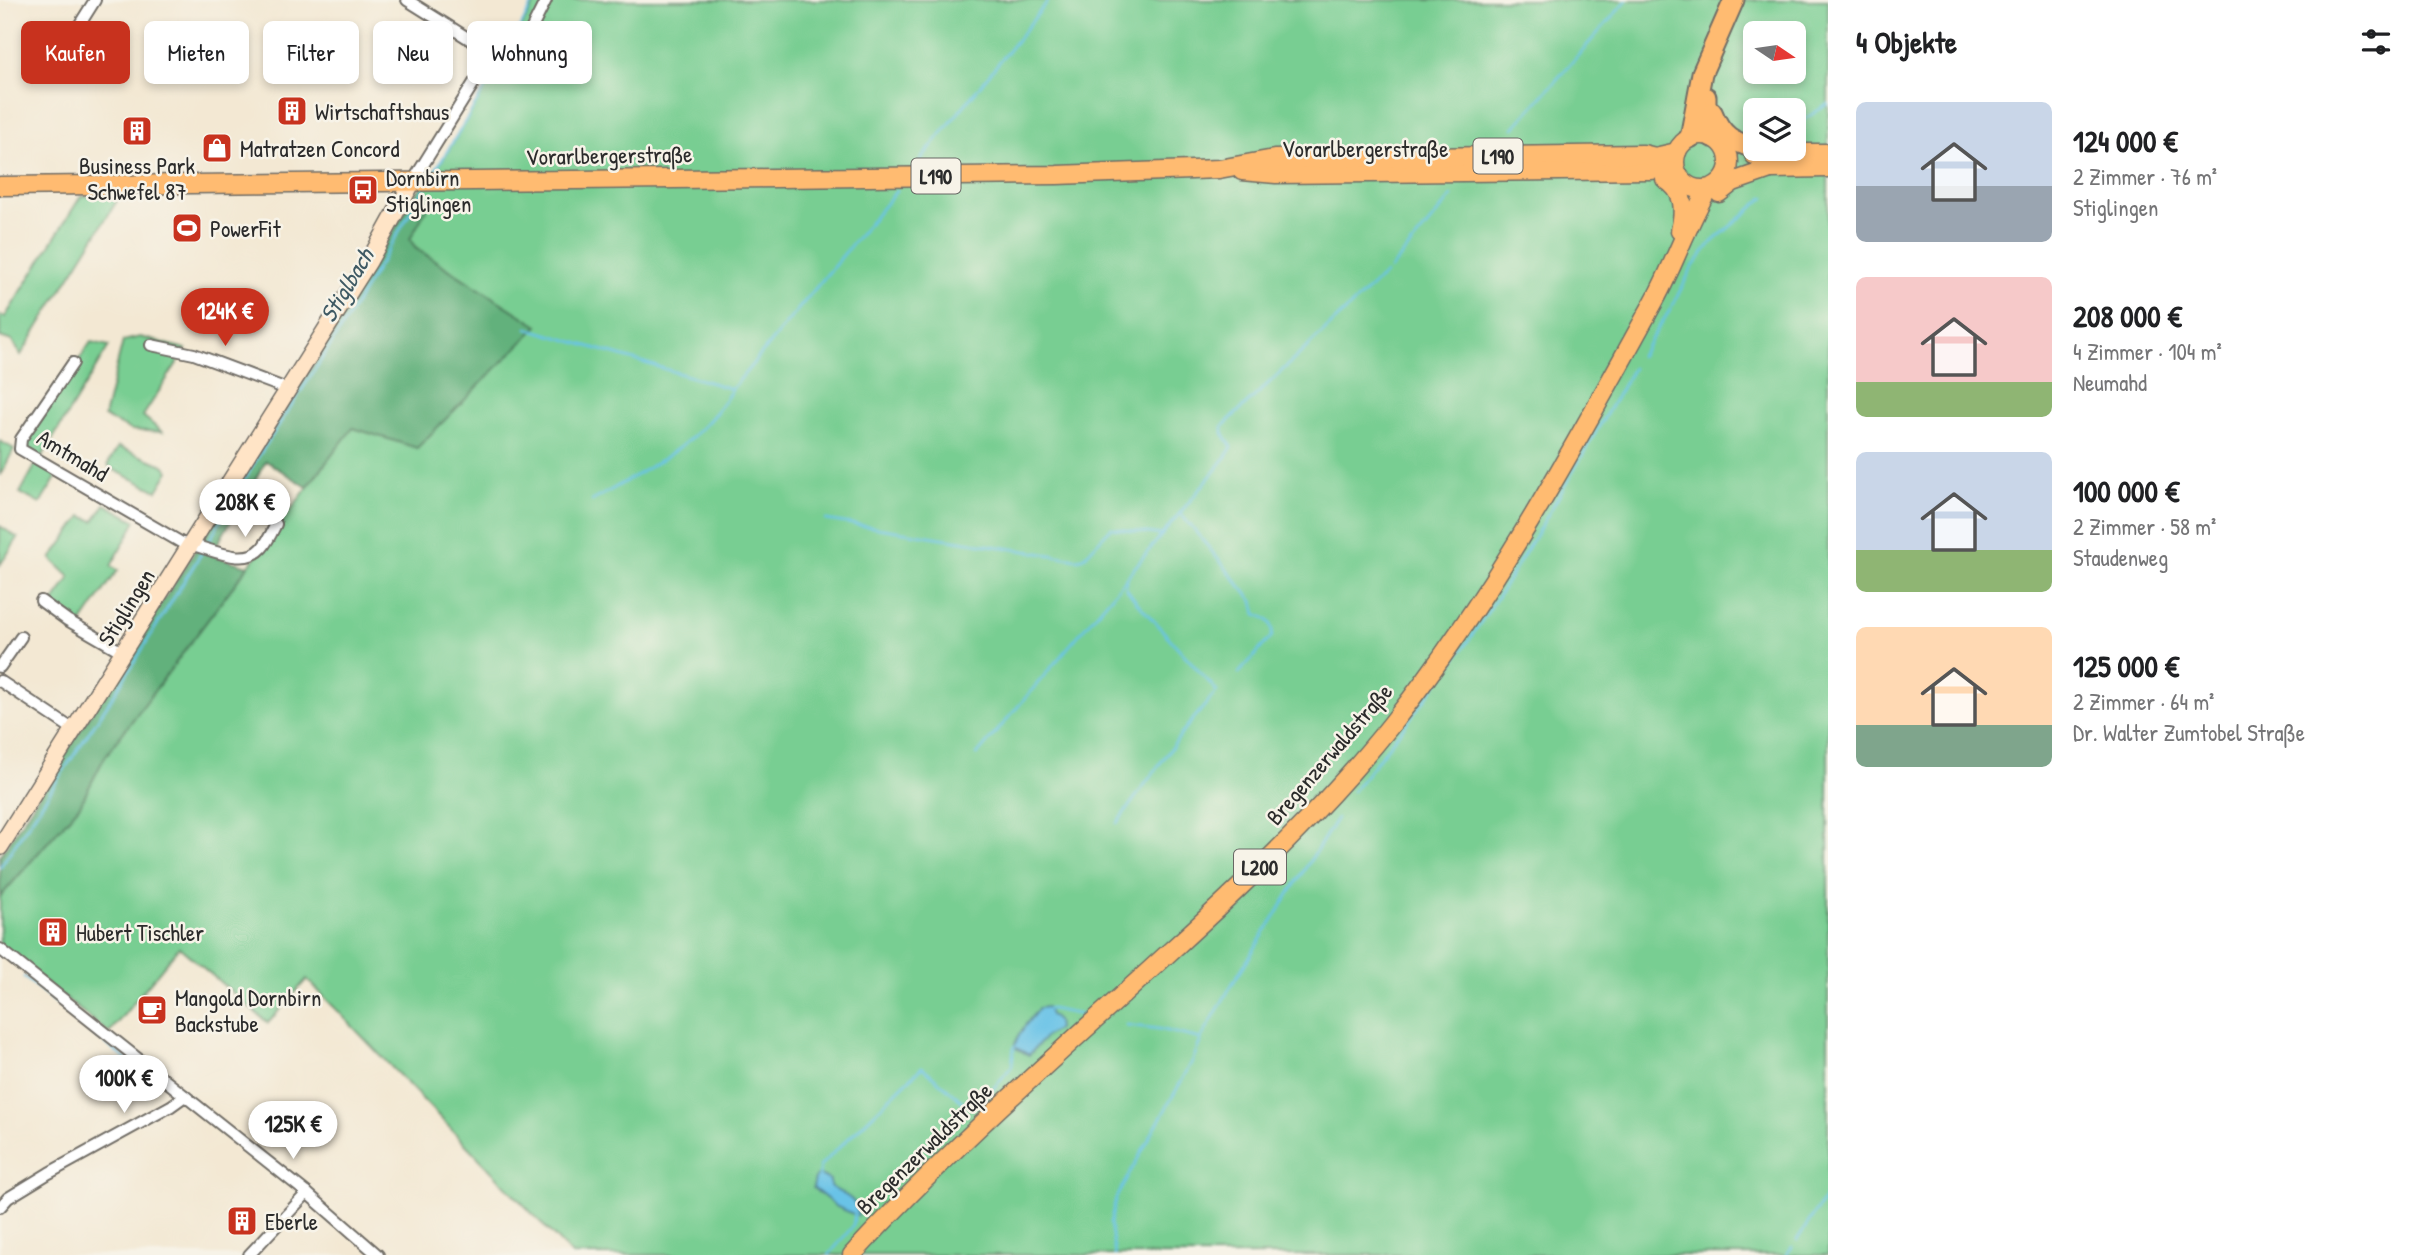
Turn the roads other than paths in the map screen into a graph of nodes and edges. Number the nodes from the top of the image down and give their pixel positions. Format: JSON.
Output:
{"nodes":[{"id":1,"x":95,"y":0,"type":"edge"},
{"id":2,"x":407,"y":0,"type":"edge"},
{"id":3,"x":546,"y":0,"type":"edge"},
{"id":4,"x":1734,"y":0,"type":"edge"},
{"id":5,"x":1743,"y":0,"type":"edge"},
{"id":6,"x":82,"y":21,"type":"edge"},
{"id":7,"x":536,"y":21,"type":"edge"},
{"id":8,"x":467,"y":38,"type":"edge"},
{"id":9,"x":476,"y":84,"type":"edge"},
{"id":10,"x":1707,"y":87,"type":"junction"},
{"id":11,"x":1695,"y":105,"type":"junction"},
{"id":12,"x":1712,"y":137,"type":"junction"},
{"id":13,"x":1683,"y":145,"type":"junction"},
{"id":14,"x":1743,"y":147,"type":"edge"},
{"id":15,"x":1727,"y":151,"type":"junction"},
{"id":16,"x":1743,"y":154,"type":"edge"},
{"id":17,"x":1768,"y":161,"type":"junction"},
{"id":18,"x":1646,"y":162,"type":"junction"},
{"id":19,"x":1826,"y":163,"type":"edge"},
{"id":20,"x":1727,"y":174,"type":"junction"},
{"id":21,"x":1682,"y":179,"type":"junction"},
{"id":22,"x":416,"y":181,"type":"junction"},
{"id":23,"x":0,"y":186,"type":"edge"},
{"id":24,"x":1708,"y":189,"type":"junction"},
{"id":25,"x":1691,"y":219,"type":"junction"},
{"id":26,"x":1679,"y":249,"type":"junction"},
{"id":27,"x":151,"y":345,"type":"dead end"},
{"id":28,"x":73,"y":363,"type":"dead end"},
{"id":29,"x":287,"y":389,"type":"junction"},
{"id":30,"x":276,"y":524,"type":"dead end"},
{"id":31,"x":196,"y":545,"type":"junction"},
{"id":32,"x":41,"y":601,"type":"dead end"},
{"id":33,"x":21,"y":637,"type":"dead end"},
{"id":34,"x":124,"y":653,"type":"junction"},
{"id":35,"x":0,"y":667,"type":"edge"},
{"id":36,"x":0,"y":681,"type":"edge"},
{"id":37,"x":74,"y":730,"type":"junction"},
{"id":38,"x":0,"y":847,"type":"edge"},
{"id":39,"x":0,"y":949,"type":"edge"},
{"id":40,"x":186,"y":1096,"type":"junction"},
{"id":41,"x":307,"y":1193,"type":"junction"},
{"id":42,"x":0,"y":1206,"type":"edge"},
{"id":43,"x":250,"y":1255,"type":"edge"},
{"id":44,"x":378,"y":1255,"type":"edge"},
{"id":45,"x":852,"y":1255,"type":"edge"}],
"edges":[{"from":1,"to":6,"type":"street"},
{"from":2,"to":8,"type":"street"},
{"from":3,"to":7,"type":"street"},
{"from":4,"to":11,"type":"highway"},
{"from":5,"to":10,"type":"highway"},
{"from":9,"to":22,"type":"street"},
{"from":10,"to":12,"type":"highway"},
{"from":10,"to":14,"type":"highway"},
{"from":11,"to":13,"type":"highway"},
{"from":11,"to":18,"type":"main road"},
{"from":12,"to":13,"type":"main road","name":"Vorarlbergerstraße","number":"L190"},
{"from":12,"to":15,"type":"main road"},
{"from":13,"to":18,"type":"main road","name":"Vorarlbergerstraße","number":"L190"},
{"from":13,"to":21,"type":"main road"},
{"from":15,"to":16,"type":"main road"},
{"from":15,"to":20,"type":"main road"},
{"from":17,"to":19,"type":"main road"},
{"from":17,"to":20,"type":"main road"},
{"from":17,"to":26,"type":"main road"},
{"from":18,"to":21,"type":"main road","name":"Vorarlbergerstraße","number":"L190"},
{"from":18,"to":22,"type":"main road","name":"Vorarlbergerstraße","number":"L190"},
{"from":18,"to":26,"type":"main road"},
{"from":20,"to":24,"type":"main road"},
{"from":21,"to":24,"type":"main road","name":"Vorarlbergerstraße","number":"L190"},
{"from":21,"to":25,"type":"main road","name":"Bregenzerwaldstraße","number":"L200"},
{"from":22,"to":23,"type":"main road","name":"Vorarlbergerstraße","number":"L190"},
{"from":22,"to":29,"type":"main road","name":"Stiglingen"},
{"from":24,"to":25,"type":"main road","name":"Bregenzerwaldstraße","number":"L200"},
{"from":25,"to":26,"type":"main road","name":"Bregenzerwaldstraße","number":"L200"},
{"from":26,"to":45,"type":"main road","name":"Bregenzerwaldstraße","number":"L200"},
{"from":27,"to":29,"type":"street"},
{"from":28,"to":31,"type":"street","name":"Amtmahd"},
{"from":29,"to":31,"type":"main road","name":"Stiglingen"},
{"from":30,"to":31,"type":"street"},
{"from":31,"to":34,"type":"main road","name":"Stiglingen"},
{"from":32,"to":34,"type":"street"},
{"from":33,"to":35,"type":"street"},
{"from":34,"to":37,"type":"main road","name":"Stiglingen"},
{"from":36,"to":37,"type":"street"},
{"from":37,"to":38,"type":"main road","name":"Stiglingen"},
{"from":39,"to":40,"type":"street"},
{"from":40,"to":41,"type":"street"},
{"from":40,"to":42,"type":"street"},
{"from":41,"to":43,"type":"street"},
{"from":41,"to":44,"type":"street"}]}
